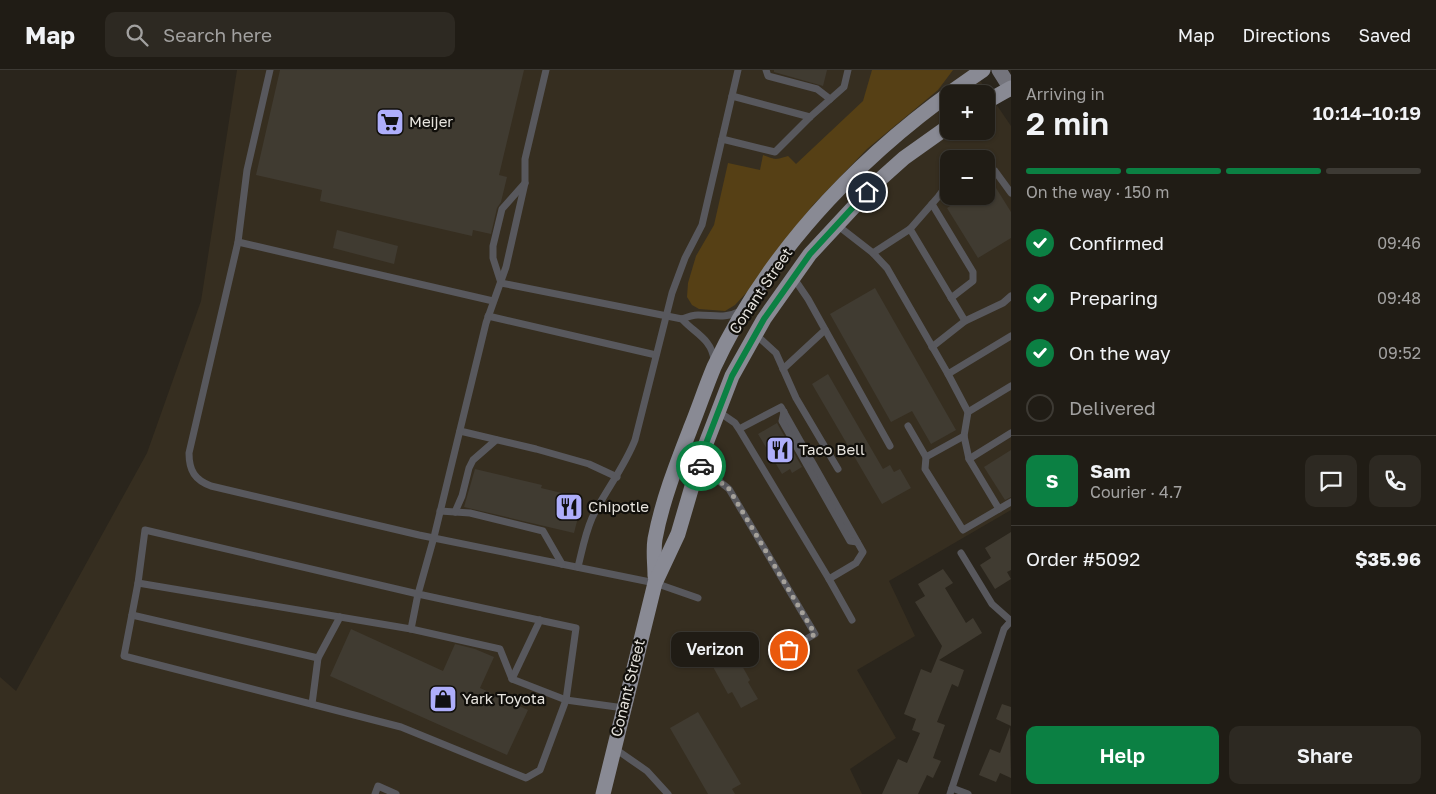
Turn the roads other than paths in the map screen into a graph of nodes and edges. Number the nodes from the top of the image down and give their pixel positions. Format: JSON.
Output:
{"nodes":[{"id":1,"x":270,"y":70,"type":"edge"},
{"id":2,"x":546,"y":70,"type":"edge"},
{"id":3,"x":738,"y":70,"type":"edge"},
{"id":4,"x":766,"y":70,"type":"edge"},
{"id":5,"x":848,"y":70,"type":"edge"},
{"id":6,"x":983,"y":70,"type":"edge"},
{"id":7,"x":999,"y":70,"type":"edge"},
{"id":8,"x":1011,"y":88,"type":"edge"},
{"id":9,"x":732,"y":96,"type":"junction"},
{"id":10,"x":995,"y":97,"type":"edge"},
{"id":11,"x":830,"y":99,"type":"junction"},
{"id":12,"x":810,"y":117,"type":"junction"},
{"id":13,"x":940,"y":133,"type":"edge"},
{"id":14,"x":722,"y":139,"type":"junction"},
{"id":15,"x":995,"y":172,"type":"edge"},
{"id":16,"x":525,"y":183,"type":"junction"},
{"id":17,"x":940,"y":194,"type":"edge"},
{"id":18,"x":1011,"y":194,"type":"edge"},
{"id":19,"x":932,"y":204,"type":"junction"},
{"id":20,"x":836,"y":225,"type":"junction"},
{"id":21,"x":910,"y":229,"type":"junction"},
{"id":22,"x":238,"y":242,"type":"junction"},
{"id":23,"x":873,"y":253,"type":"junction"},
{"id":24,"x":793,"y":277,"type":"junction"},
{"id":25,"x":501,"y":283,"type":"junction"},
{"id":26,"x":1011,"y":296,"type":"edge"},
{"id":27,"x":951,"y":298,"type":"junction"},
{"id":28,"x":493,"y":301,"type":"junction"},
{"id":29,"x":747,"y":308,"type":"junction"},
{"id":30,"x":666,"y":315,"type":"junction"},
{"id":31,"x":488,"y":316,"type":"junction"},
{"id":32,"x":682,"y":319,"type":"junction"},
{"id":33,"x":965,"y":321,"type":"junction"},
{"id":34,"x":825,"y":330,"type":"junction"},
{"id":35,"x":755,"y":334,"type":"junction"},
{"id":36,"x":1011,"y":336,"type":"edge"},
{"id":37,"x":932,"y":347,"type":"junction"},
{"id":38,"x":656,"y":355,"type":"junction"},
{"id":39,"x":715,"y":366,"type":"junction"},
{"id":40,"x":783,"y":369,"type":"junction"},
{"id":41,"x":948,"y":374,"type":"junction"},
{"id":42,"x":1011,"y":386,"type":"edge"},
{"id":43,"x":719,"y":412,"type":"junction"},
{"id":44,"x":968,"y":412,"type":"junction"},
{"id":45,"x":908,"y":426,"type":"dead end"},
{"id":46,"x":739,"y":429,"type":"junction"},
{"id":47,"x":460,"y":431,"type":"junction"},
{"id":48,"x":1011,"y":433,"type":"edge"},
{"id":49,"x":964,"y":436,"type":"junction"},
{"id":50,"x":496,"y":440,"type":"junction"},
{"id":51,"x":890,"y":446,"type":"dead end"},
{"id":52,"x":926,"y":457,"type":"junction"},
{"id":53,"x":969,"y":459,"type":"junction"},
{"id":54,"x":698,"y":464,"type":"junction"},
{"id":55,"x":838,"y":469,"type":"dead end"},
{"id":56,"x":617,"y":477,"type":"junction"},
{"id":57,"x":1011,"y":502,"type":"edge"},
{"id":58,"x":999,"y":509,"type":"junction"},
{"id":59,"x":440,"y":512,"type":"junction"},
{"id":60,"x":455,"y":512,"type":"junction"},
{"id":61,"x":434,"y":537,"type":"junction"},
{"id":62,"x":961,"y":553,"type":"dead end"},
{"id":63,"x":562,"y":564,"type":"junction"},
{"id":64,"x":578,"y":567,"type":"junction"},
{"id":65,"x":829,"y":579,"type":"junction"},
{"id":66,"x":138,"y":582,"type":"junction"},
{"id":67,"x":655,"y":583,"type":"junction"},
{"id":68,"x":418,"y":594,"type":"junction"},
{"id":69,"x":698,"y":598,"type":"dead end"},
{"id":70,"x":132,"y":615,"type":"junction"},
{"id":71,"x":340,"y":617,"type":"junction"},
{"id":72,"x":540,"y":620,"type":"junction"},
{"id":73,"x":852,"y":620,"type":"dead end"},
{"id":74,"x":1011,"y":621,"type":"edge"},
{"id":75,"x":412,"y":629,"type":"junction"},
{"id":76,"x":789,"y":650,"type":"dead end"},
{"id":77,"x":318,"y":658,"type":"junction"},
{"id":78,"x":512,"y":679,"type":"junction"},
{"id":79,"x":566,"y":700,"type":"junction"},
{"id":80,"x":312,"y":704,"type":"junction"},
{"id":81,"x":624,"y":708,"type":"junction"},
{"id":82,"x":614,"y":748,"type":"junction"},
{"id":83,"x":951,"y":791,"type":"edge"},
{"id":84,"x":375,"y":794,"type":"edge"},
{"id":85,"x":396,"y":794,"type":"edge"},
{"id":86,"x":603,"y":794,"type":"edge"},
{"id":87,"x":668,"y":794,"type":"edge"},
{"id":88,"x":968,"y":794,"type":"edge"}],
"edges":[{"from":1,"to":22,"type":"lane"},
{"from":2,"to":16,"type":"lane"},
{"from":3,"to":9,"type":"lane"},
{"from":4,"to":11,"type":"lane"},
{"from":5,"to":11,"type":"lane"},
{"from":6,"to":29,"type":"main road","name":"Conant Street"},
{"from":7,"to":8,"type":"street"},
{"from":8,"to":10,"type":"main road"},
{"from":9,"to":12,"type":"lane"},
{"from":9,"to":14,"type":"lane"},
{"from":11,"to":12,"type":"lane"},
{"from":12,"to":14,"type":"lane"},
{"from":13,"to":20,"type":"main road","name":"Conant Street"},
{"from":14,"to":30,"type":"lane"},
{"from":15,"to":18,"type":"lane"},
{"from":16,"to":25,"type":"lane"},
{"from":16,"to":25,"type":"lane"},
{"from":17,"to":19,"type":"lane"},
{"from":19,"to":21,"type":"lane"},
{"from":19,"to":27,"type":"lane"},
{"from":20,"to":23,"type":"lane"},
{"from":20,"to":24,"type":"main road","name":"Conant Street"},
{"from":21,"to":23,"type":"lane"},
{"from":21,"to":27,"type":"lane"},
{"from":22,"to":28,"type":"lane"},
{"from":22,"to":61,"type":"lane"},
{"from":23,"to":37,"type":"lane"},
{"from":24,"to":34,"type":"lane"},
{"from":24,"to":35,"type":"main road","name":"Conant Street"},
{"from":25,"to":28,"type":"lane"},
{"from":25,"to":30,"type":"lane"},
{"from":26,"to":33,"type":"lane"},
{"from":27,"to":33,"type":"lane"},
{"from":28,"to":31,"type":"lane"},
{"from":29,"to":32,"type":"lane"},
{"from":29,"to":39,"type":"main road","name":"Conant Street"},
{"from":30,"to":32,"type":"lane"},
{"from":30,"to":38,"type":"lane"},
{"from":31,"to":38,"type":"lane"},
{"from":31,"to":47,"type":"lane"},
{"from":32,"to":39,"type":"lane"},
{"from":33,"to":37,"type":"lane"},
{"from":34,"to":40,"type":"lane"},
{"from":34,"to":51,"type":"lane"},
{"from":35,"to":40,"type":"lane"},
{"from":35,"to":43,"type":"main road","name":"Conant Street"},
{"from":36,"to":41,"type":"lane"},
{"from":37,"to":41,"type":"lane"},
{"from":38,"to":56,"type":"lane"},
{"from":39,"to":67,"type":"main road","name":"Conant Street"},
{"from":40,"to":55,"type":"lane"},
{"from":41,"to":44,"type":"lane"},
{"from":42,"to":44,"type":"lane"},
{"from":43,"to":46,"type":"lane"},
{"from":43,"to":54,"type":"main road","name":"Conant Street"},
{"from":44,"to":49,"type":"lane"},
{"from":45,"to":52,"type":"lane"},
{"from":46,"to":65,"type":"lane"},
{"from":46,"to":65,"type":"lane"},
{"from":47,"to":50,"type":"lane"},
{"from":47,"to":59,"type":"lane"},
{"from":48,"to":53,"type":"lane"},
{"from":49,"to":52,"type":"lane"},
{"from":49,"to":53,"type":"lane"},
{"from":50,"to":56,"type":"lane"},
{"from":50,"to":60,"type":"lane"},
{"from":52,"to":58,"type":"lane"},
{"from":53,"to":58,"type":"lane"},
{"from":54,"to":67,"type":"main road","name":"Conant Street"},
{"from":54,"to":76,"type":"lane"},
{"from":56,"to":64,"type":"lane"},
{"from":57,"to":58,"type":"lane"},
{"from":59,"to":60,"type":"lane"},
{"from":59,"to":61,"type":"lane"},
{"from":60,"to":63,"type":"lane"},
{"from":61,"to":63,"type":"lane"},
{"from":61,"to":68,"type":"lane"},
{"from":62,"to":74,"type":"lane"},
{"from":63,"to":64,"type":"lane"},
{"from":64,"to":67,"type":"lane"},
{"from":65,"to":73,"type":"lane"},
{"from":66,"to":68,"type":"lane"},
{"from":66,"to":70,"type":"lane"},
{"from":66,"to":71,"type":"lane"},
{"from":67,"to":69,"type":"lane"},
{"from":67,"to":81,"type":"main road","name":"Conant Street"},
{"from":68,"to":72,"type":"lane"},
{"from":68,"to":75,"type":"lane"},
{"from":70,"to":77,"type":"lane"},
{"from":70,"to":80,"type":"lane"},
{"from":71,"to":75,"type":"lane"},
{"from":71,"to":77,"type":"lane"},
{"from":72,"to":78,"type":"lane"},
{"from":72,"to":79,"type":"lane"},
{"from":74,"to":83,"type":"lane"},
{"from":75,"to":78,"type":"lane"},
{"from":77,"to":80,"type":"lane"},
{"from":78,"to":79,"type":"lane"},
{"from":79,"to":80,"type":"lane"},
{"from":79,"to":81,"type":"lane"},
{"from":81,"to":82,"type":"main road","name":"Conant Street"},
{"from":82,"to":86,"type":"main road","name":"Conant Street"},
{"from":82,"to":87,"type":"lane"},
{"from":83,"to":88,"type":"lane"},
{"from":84,"to":85,"type":"lane"}]}
